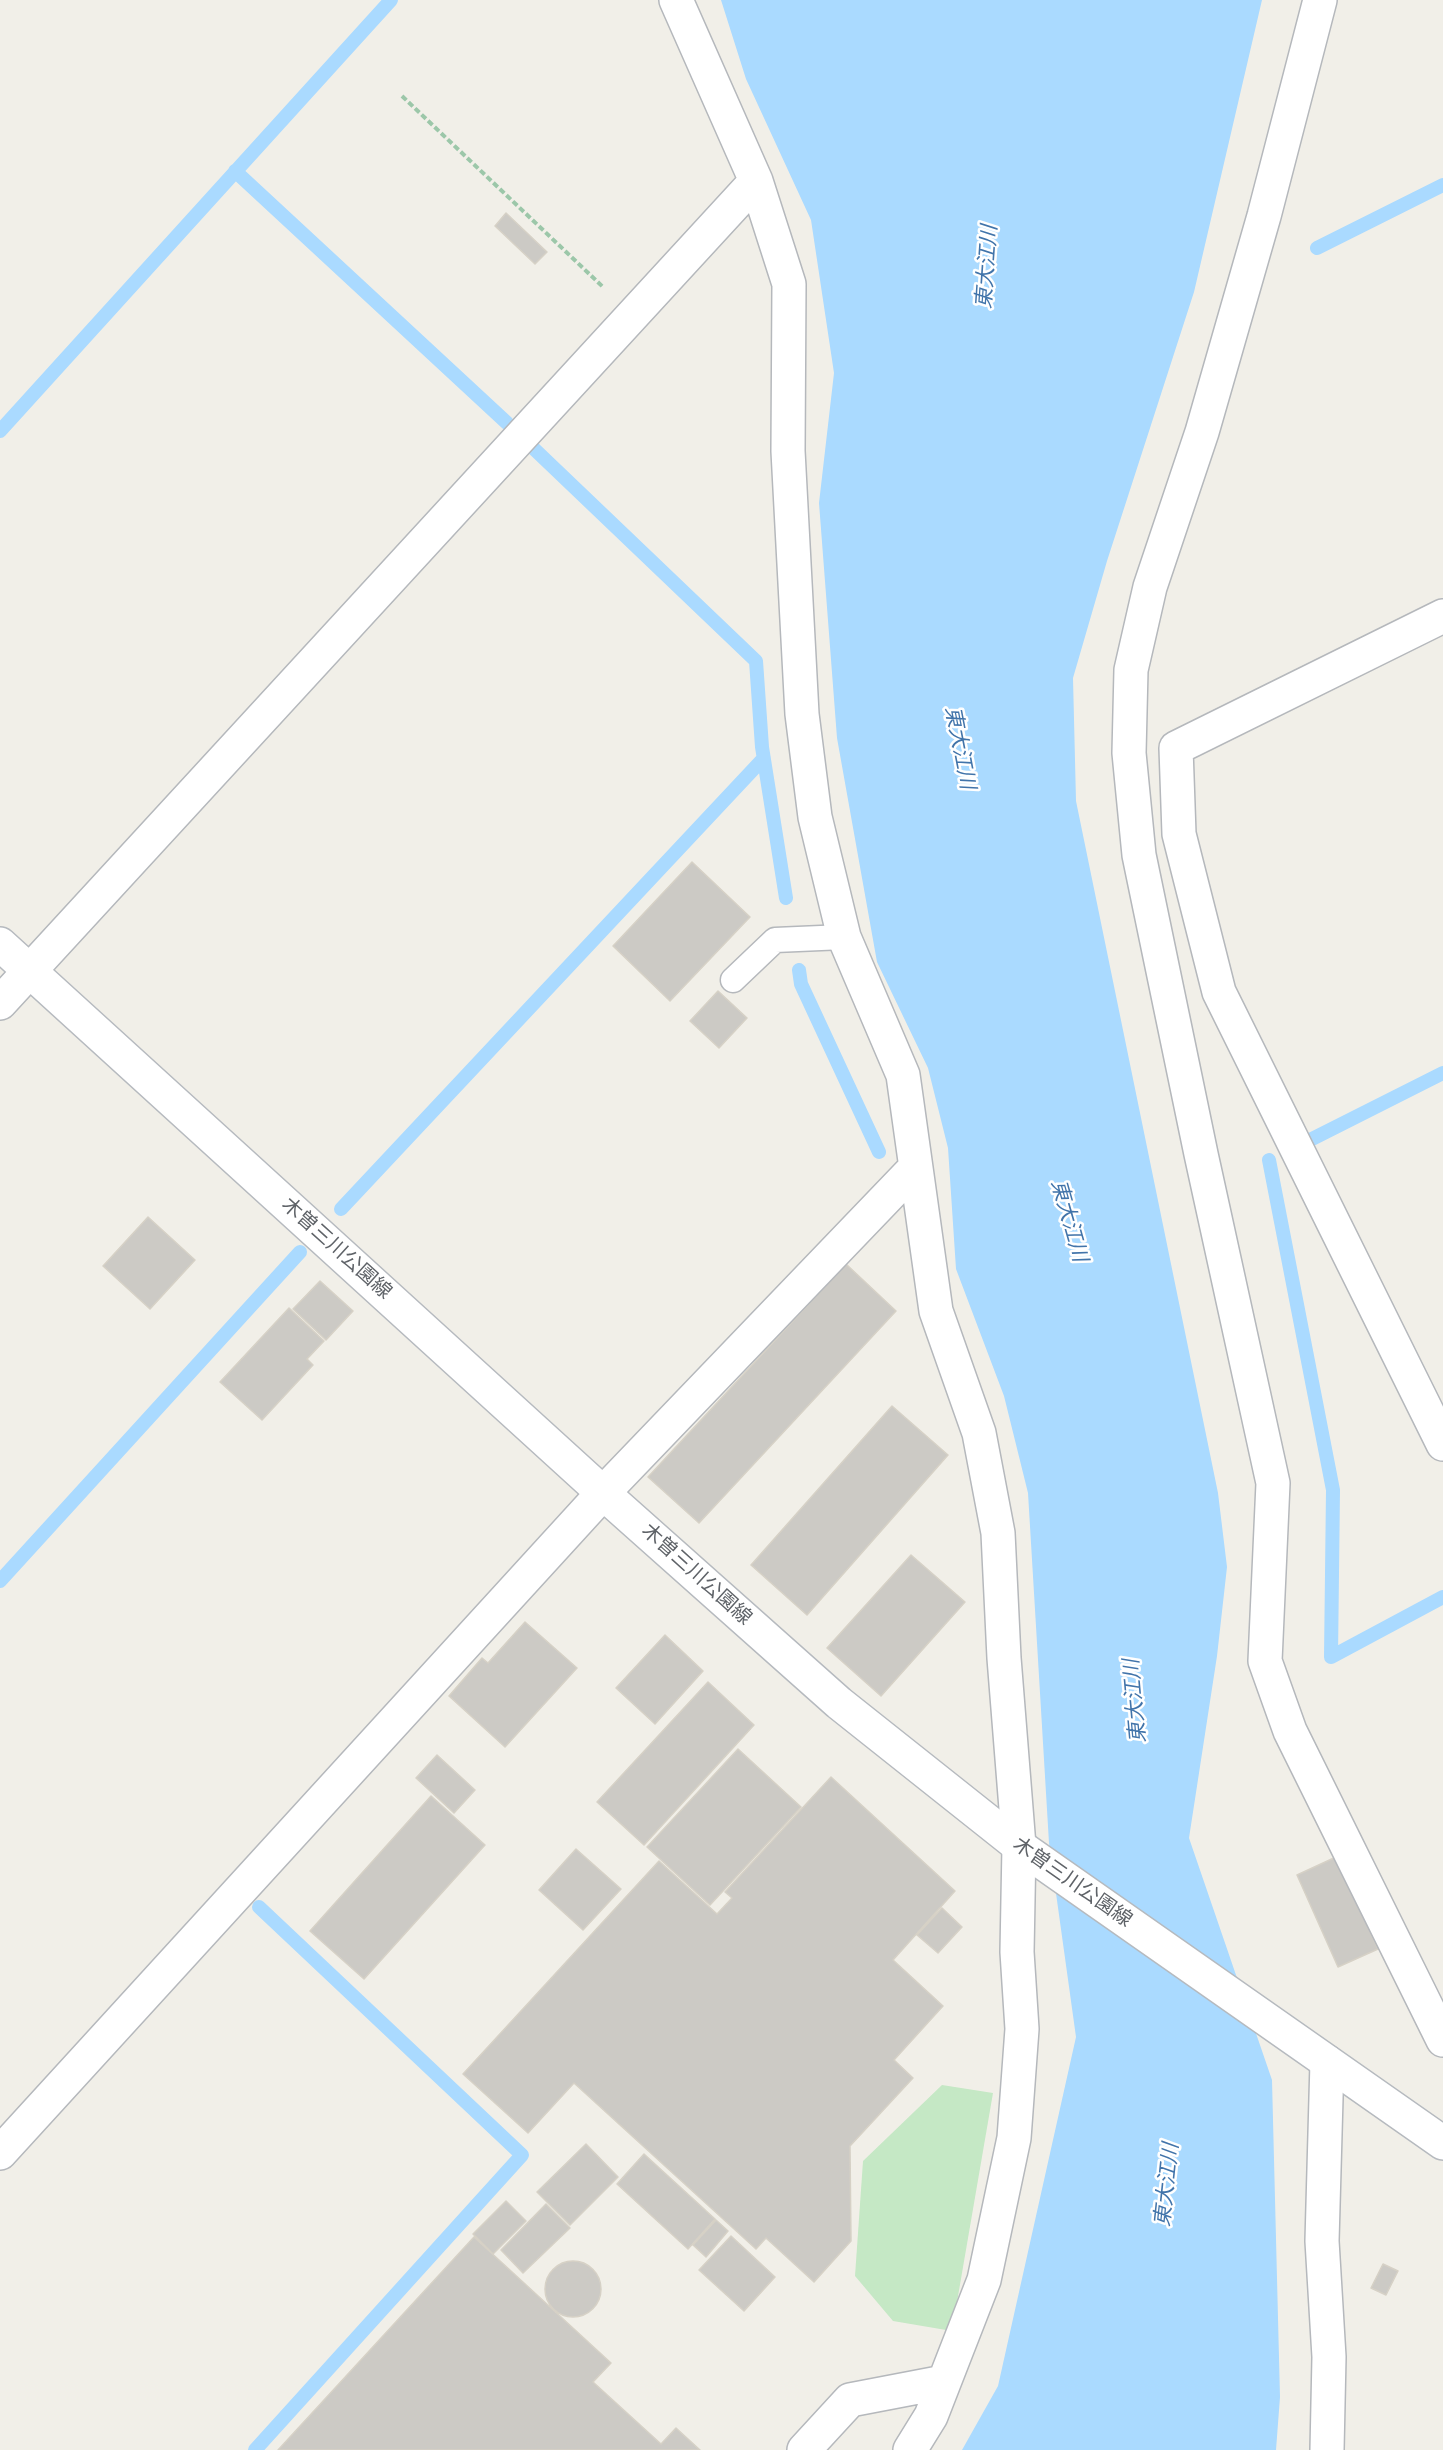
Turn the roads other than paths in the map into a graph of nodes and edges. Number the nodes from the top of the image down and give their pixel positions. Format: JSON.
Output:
{"nodes":[{"id":1,"x":676,"y":0,"type":"edge"},
{"id":2,"x":1320,"y":0,"type":"edge"},
{"id":3,"x":756,"y":181,"type":"junction"},
{"id":4,"x":1443,"y":616,"type":"edge"},
{"id":5,"x":844,"y":937,"type":"junction"},
{"id":6,"x":0,"y":944,"type":"edge"},
{"id":7,"x":30,"y":970,"type":"junction"},
{"id":8,"x":733,"y":980,"type":"dead end"},
{"id":9,"x":0,"y":1003,"type":"edge"},
{"id":10,"x":915,"y":1168,"type":"junction"},
{"id":11,"x":1443,"y":1444,"type":"edge"},
{"id":12,"x":603,"y":1492,"type":"junction"},
{"id":13,"x":1019,"y":1846,"type":"junction"},
{"id":14,"x":1443,"y":2040,"type":"edge"},
{"id":15,"x":1327,"y":2062,"type":"junction"},
{"id":16,"x":1443,"y":2143,"type":"edge"},
{"id":17,"x":0,"y":2153,"type":"edge"},
{"id":18,"x":944,"y":2382,"type":"junction"},
{"id":19,"x":804,"y":2450,"type":"edge"},
{"id":20,"x":910,"y":2450,"type":"edge"},
{"id":21,"x":1327,"y":2450,"type":"edge"}],
"edges":[{"from":1,"to":3,"type":"street"},
{"from":2,"to":14,"type":"street"},
{"from":3,"to":5,"type":"street"},
{"from":3,"to":7,"type":"street"},
{"from":4,"to":11,"type":"street"},
{"from":5,"to":8,"type":"lane"},
{"from":5,"to":10,"type":"street"},
{"from":6,"to":7,"type":"street","name":"木曽三川公園線"},
{"from":7,"to":9,"type":"street"},
{"from":7,"to":12,"type":"street","name":"木曽三川公園線"},
{"from":10,"to":12,"type":"street"},
{"from":10,"to":13,"type":"street"},
{"from":12,"to":13,"type":"street","name":"木曽三川公園線"},
{"from":12,"to":17,"type":"street"},
{"from":13,"to":15,"type":"street","name":"木曽三川公園線"},
{"from":13,"to":18,"type":"street"},
{"from":15,"to":16,"type":"street","name":"木曽三川公園線"},
{"from":15,"to":21,"type":"street"},
{"from":18,"to":19,"type":"street"},
{"from":18,"to":20,"type":"street"}]}
